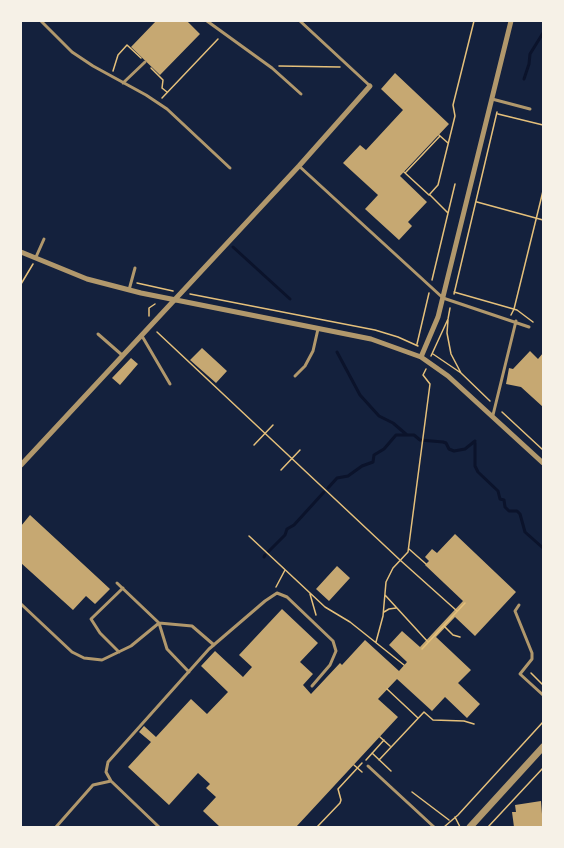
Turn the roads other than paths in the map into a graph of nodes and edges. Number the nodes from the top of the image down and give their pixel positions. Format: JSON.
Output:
{"nodes":[{"id":1,"x":41,"y":21,"type":"edge"},
{"id":2,"x":207,"y":21,"type":"edge"},
{"id":3,"x":300,"y":21,"type":"edge"},
{"id":4,"x":511,"y":21,"type":"edge"},
{"id":5,"x":145,"y":62,"type":"dead end"},
{"id":6,"x":123,"y":82,"type":"junction"},
{"id":7,"x":370,"y":86,"type":"joint"},
{"id":8,"x":301,"y":94,"type":"dead end"},
{"id":9,"x":492,"y":99,"type":"junction"},
{"id":10,"x":530,"y":109,"type":"dead end"},
{"id":11,"x":299,"y":166,"type":"junction"},
{"id":12,"x":230,"y":168,"type":"dead end"},
{"id":13,"x":44,"y":239,"type":"dead end"},
{"id":14,"x":21,"y":252,"type":"edge"},
{"id":15,"x":35,"y":259,"type":"junction"},
{"id":16,"x":135,"y":268,"type":"dead end"},
{"id":17,"x":129,"y":290,"type":"junction"},
{"id":18,"x":443,"y":298,"type":"junction"},
{"id":19,"x":173,"y":300,"type":"junction"},
{"id":20,"x":516,"y":321,"type":"junction"},
{"id":21,"x":530,"y":327,"type":"dead end"},
{"id":22,"x":318,"y":329,"type":"junction"},
{"id":23,"x":98,"y":334,"type":"dead end"},
{"id":24,"x":141,"y":335,"type":"junction"},
{"id":25,"x":122,"y":355,"type":"junction"},
{"id":26,"x":420,"y":357,"type":"junction"},
{"id":27,"x":295,"y":376,"type":"dead end"},
{"id":28,"x":170,"y":384,"type":"dead end"},
{"id":29,"x":493,"y":417,"type":"junction"},
{"id":30,"x":543,"y":463,"type":"edge"},
{"id":31,"x":21,"y":465,"type":"edge"},
{"id":32,"x":117,"y":583,"type":"dead end"},
{"id":33,"x":123,"y":588,"type":"junction"},
{"id":34,"x":21,"y":604,"type":"edge"},
{"id":35,"x":519,"y":605,"type":"dead end"},
{"id":36,"x":159,"y":623,"type":"junction"},
{"id":37,"x":214,"y":645,"type":"junction"},
{"id":38,"x":119,"y":652,"type":"junction"},
{"id":39,"x":189,"y":672,"type":"junction"},
{"id":40,"x":312,"y":686,"type":"dead end"},
{"id":41,"x":543,"y":695,"type":"edge"},
{"id":42,"x":543,"y":747,"type":"edge"},
{"id":43,"x":368,"y":766,"type":"dead end"},
{"id":44,"x":111,"y":781,"type":"junction"},
{"id":45,"x":56,"y":827,"type":"edge"},
{"id":46,"x":159,"y":827,"type":"edge"},
{"id":47,"x":434,"y":827,"type":"edge"},
{"id":48,"x":470,"y":827,"type":"edge"}],
"edges":[{"from":1,"to":6,"type":"lane"},
{"from":2,"to":8,"type":"lane"},
{"from":3,"to":7,"type":"lane"},
{"from":4,"to":9,"type":"street"},
{"from":5,"to":6,"type":"lane"},
{"from":6,"to":12,"type":"lane"},
{"from":7,"to":11,"type":"street"},
{"from":9,"to":10,"type":"lane"},
{"from":9,"to":18,"type":"street"},
{"from":11,"to":18,"type":"lane"},
{"from":11,"to":19,"type":"street"},
{"from":13,"to":15,"type":"lane"},
{"from":14,"to":15,"type":"street"},
{"from":15,"to":17,"type":"street"},
{"from":16,"to":17,"type":"lane"},
{"from":17,"to":19,"type":"street"},
{"from":18,"to":20,"type":"lane"},
{"from":18,"to":26,"type":"street"},
{"from":19,"to":22,"type":"street"},
{"from":19,"to":24,"type":"street"},
{"from":20,"to":21,"type":"lane"},
{"from":20,"to":29,"type":"lane"},
{"from":22,"to":26,"type":"street"},
{"from":22,"to":27,"type":"lane"},
{"from":23,"to":25,"type":"lane"},
{"from":24,"to":25,"type":"street"},
{"from":24,"to":28,"type":"lane"},
{"from":25,"to":31,"type":"street"},
{"from":26,"to":29,"type":"street"},
{"from":29,"to":30,"type":"street"},
{"from":32,"to":33,"type":"lane"},
{"from":33,"to":36,"type":"lane"},
{"from":33,"to":38,"type":"lane"},
{"from":34,"to":38,"type":"lane"},
{"from":35,"to":41,"type":"lane"},
{"from":36,"to":37,"type":"lane"},
{"from":36,"to":38,"type":"lane"},
{"from":36,"to":39,"type":"lane"},
{"from":37,"to":39,"type":"lane"},
{"from":37,"to":40,"type":"lane"},
{"from":39,"to":44,"type":"lane"},
{"from":42,"to":48,"type":"street"},
{"from":43,"to":47,"type":"lane"},
{"from":44,"to":45,"type":"lane"},
{"from":44,"to":46,"type":"lane"}]}
